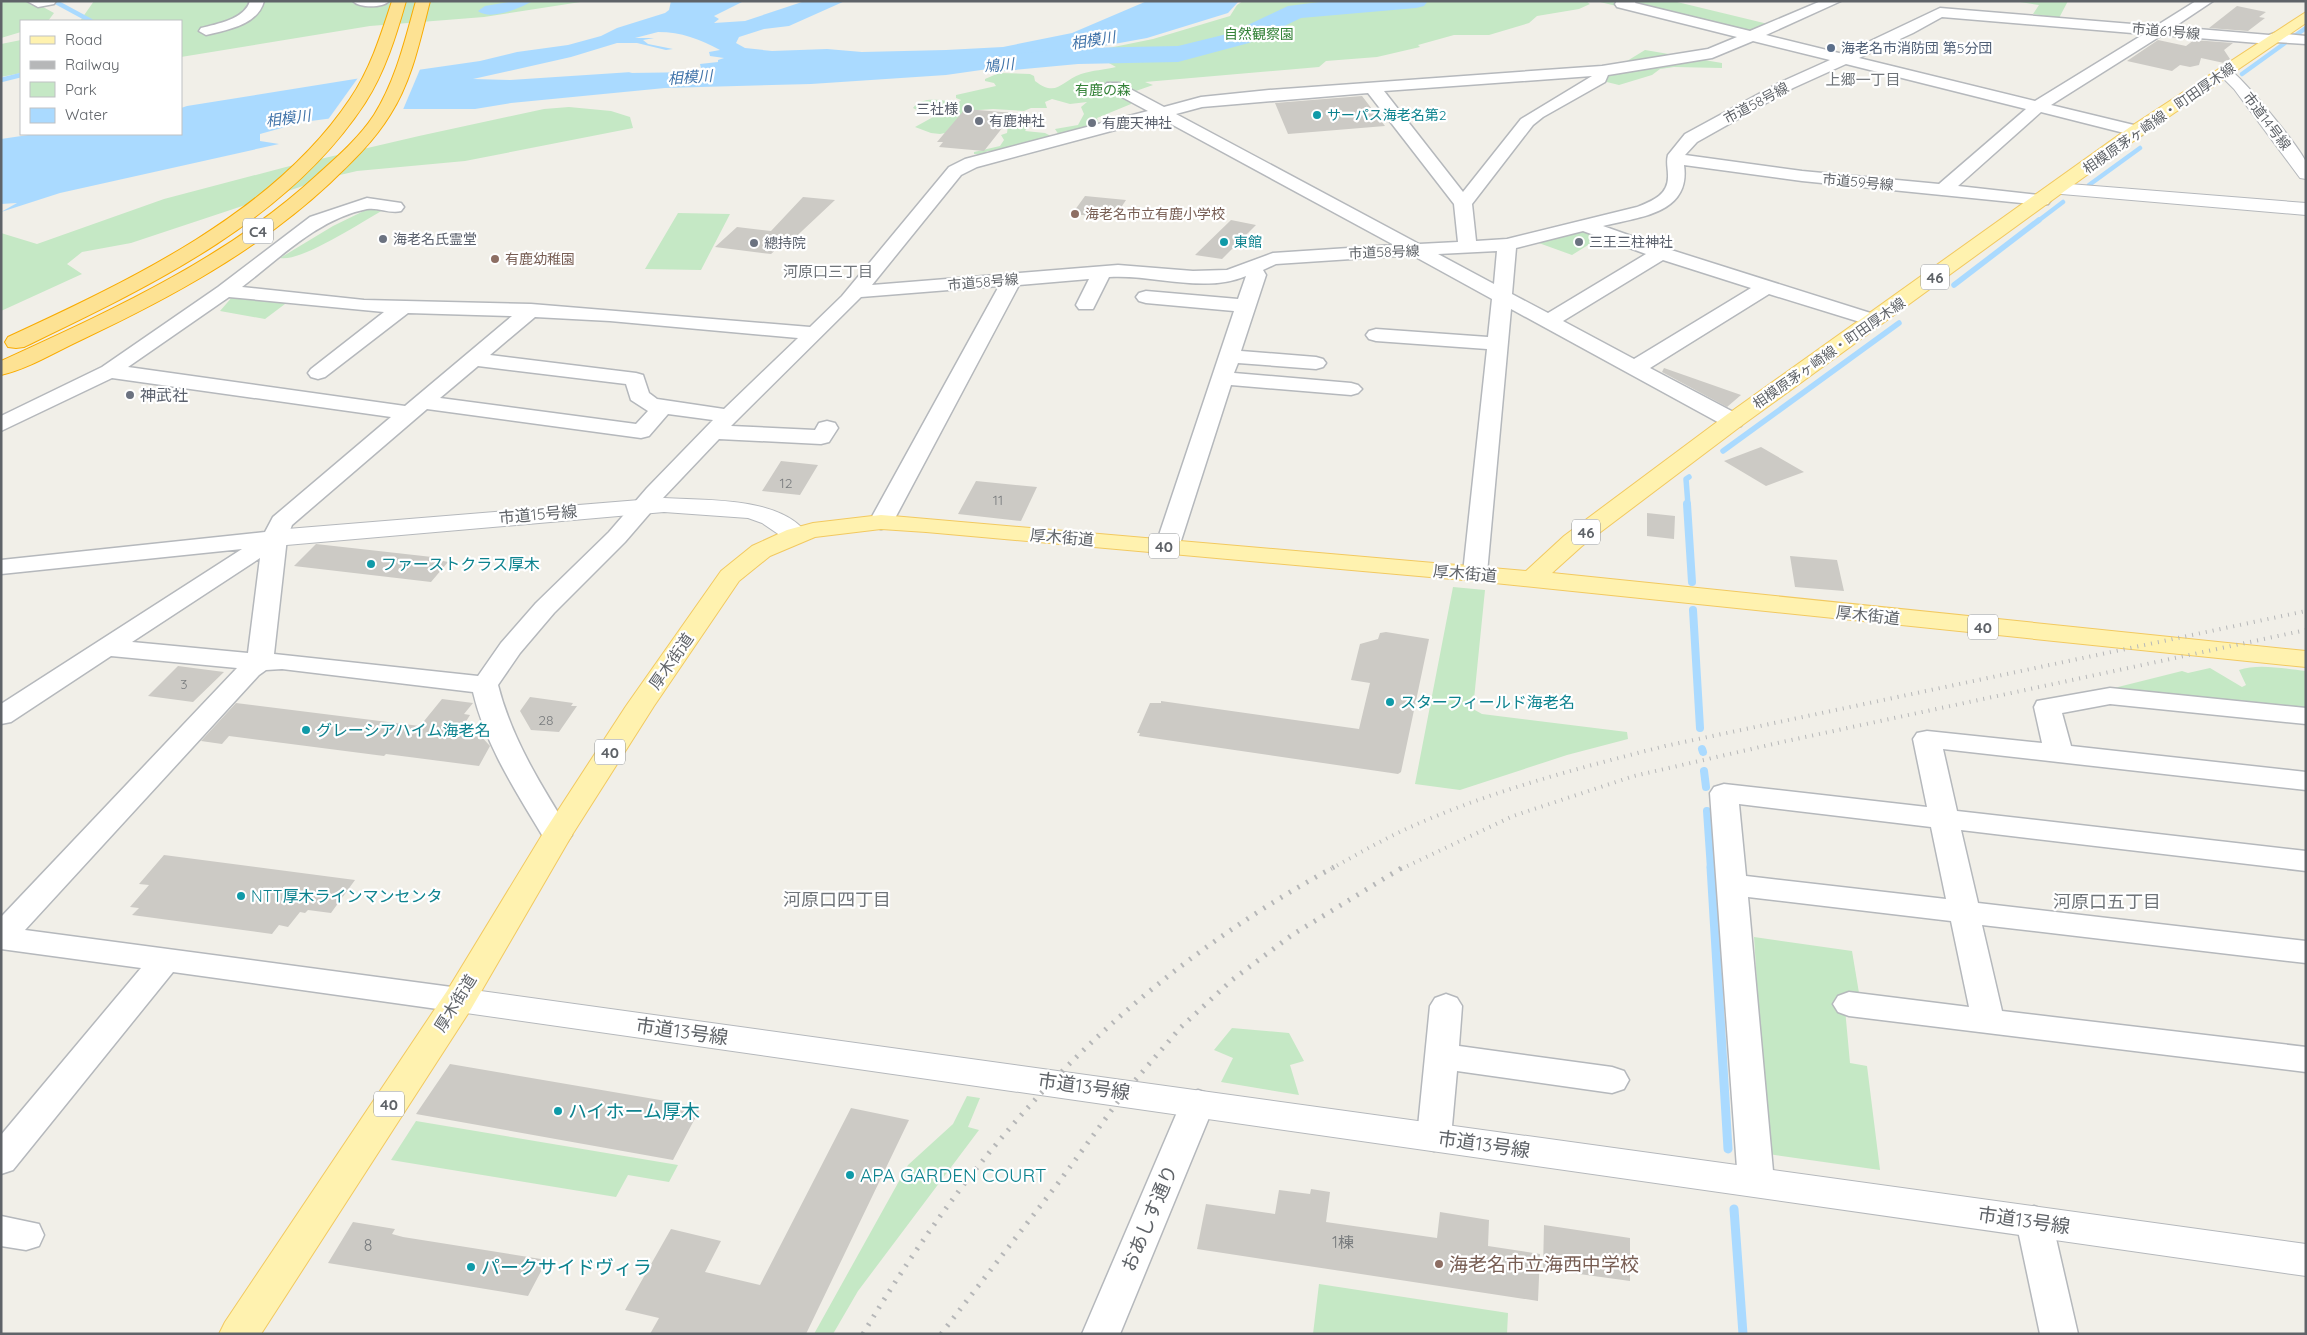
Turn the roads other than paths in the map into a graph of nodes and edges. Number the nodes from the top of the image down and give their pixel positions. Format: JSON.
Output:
{"nodes":[{"id":1,"x":257,"y":1,"type":"edge"},
{"id":2,"x":360,"y":1,"type":"edge"},
{"id":3,"x":382,"y":1,"type":"edge"},
{"id":4,"x":399,"y":1,"type":"edge"},
{"id":5,"x":423,"y":1,"type":"edge"},
{"id":6,"x":1629,"y":1,"type":"edge"},
{"id":7,"x":1834,"y":1,"type":"edge"},
{"id":8,"x":2206,"y":1,"type":"edge"},
{"id":9,"x":2070,"y":10,"type":"dead end"},
{"id":10,"x":2306,"y":16,"type":"edge"},
{"id":11,"x":2061,"y":23,"type":"junction"},
{"id":12,"x":206,"y":31,"type":"dead end"},
{"id":13,"x":2159,"y":31,"type":"junction"},
{"id":14,"x":1754,"y":36,"type":"junction"},
{"id":15,"x":2272,"y":39,"type":"junction"},
{"id":16,"x":2306,"y":40,"type":"edge"},
{"id":17,"x":1844,"y":59,"type":"junction"},
{"id":18,"x":1602,"y":71,"type":"junction"},
{"id":19,"x":2225,"y":72,"type":"junction"},
{"id":20,"x":1113,"y":86,"type":"dead end"},
{"id":21,"x":1372,"y":88,"type":"junction"},
{"id":22,"x":2038,"y":107,"type":"junction"},
{"id":23,"x":1158,"y":112,"type":"junction"},
{"id":24,"x":2136,"y":131,"type":"junction"},
{"id":25,"x":1675,"y":159,"type":"junction"},
{"id":26,"x":2306,"y":174,"type":"edge"},
{"id":27,"x":1943,"y":190,"type":"junction"},
{"id":28,"x":2049,"y":195,"type":"junction"},
{"id":29,"x":1463,"y":204,"type":"junction"},
{"id":30,"x":395,"y":207,"type":"dead end"},
{"id":31,"x":2306,"y":209,"type":"edge"},
{"id":32,"x":1585,"y":226,"type":"junction"},
{"id":33,"x":1507,"y":246,"type":"junction"},
{"id":34,"x":1468,"y":248,"type":"junction"},
{"id":35,"x":1414,"y":250,"type":"junction"},
{"id":36,"x":1661,"y":253,"type":"junction"},
{"id":37,"x":1253,"y":268,"type":"junction"},
{"id":38,"x":1102,"y":273,"type":"junction"},
{"id":39,"x":1012,"y":280,"type":"junction"},
{"id":40,"x":1768,"y":286,"type":"junction"},
{"id":41,"x":225,"y":291,"type":"junction"},
{"id":42,"x":855,"y":292,"type":"junction"},
{"id":43,"x":1158,"y":296,"type":"dead end"},
{"id":44,"x":1502,"y":297,"type":"junction"},
{"id":45,"x":1094,"y":301,"type":"dead end"},
{"id":46,"x":1246,"y":306,"type":"junction"},
{"id":47,"x":403,"y":308,"type":"junction"},
{"id":48,"x":531,"y":310,"type":"junction"},
{"id":49,"x":1873,"y":320,"type":"junction"},
{"id":50,"x":1548,"y":322,"type":"junction"},
{"id":51,"x":812,"y":333,"type":"junction"},
{"id":52,"x":1376,"y":335,"type":"dead end"},
{"id":53,"x":1498,"y":344,"type":"junction"},
{"id":54,"x":1,"y":349,"type":"edge"},
{"id":55,"x":1230,"y":356,"type":"junction"},
{"id":56,"x":473,"y":359,"type":"junction"},
{"id":57,"x":1316,"y":363,"type":"dead end"},
{"id":58,"x":1635,"y":368,"type":"junction"},
{"id":59,"x":1,"y":369,"type":"edge"},
{"id":60,"x":109,"y":371,"type":"junction"},
{"id":61,"x":1222,"y":378,"type":"junction"},
{"id":62,"x":1351,"y":389,"type":"dead end"},
{"id":63,"x":287,"y":396,"type":"junction"},
{"id":64,"x":663,"y":407,"type":"junction"},
{"id":65,"x":415,"y":408,"type":"junction"},
{"id":66,"x":1733,"y":421,"type":"junction"},
{"id":67,"x":1,"y":424,"type":"edge"},
{"id":68,"x":721,"y":424,"type":"junction"},
{"id":69,"x":821,"y":437,"type":"dead end"},
{"id":70,"x":645,"y":505,"type":"junction"},
{"id":71,"x":881,"y":522,"type":"junction"},
{"id":72,"x":796,"y":535,"type":"junction"},
{"id":73,"x":275,"y":538,"type":"junction"},
{"id":74,"x":1167,"y":547,"type":"junction"},
{"id":75,"x":1,"y":567,"type":"edge"},
{"id":76,"x":1475,"y":573,"type":"junction"},
{"id":77,"x":1532,"y":580,"type":"junction"},
{"id":78,"x":108,"y":648,"type":"junction"},
{"id":79,"x":2306,"y":659,"type":"edge"},
{"id":80,"x":260,"y":662,"type":"junction"},
{"id":81,"x":485,"y":685,"type":"junction"},
{"id":82,"x":1,"y":716,"type":"edge"},
{"id":83,"x":2306,"y":716,"type":"edge"},
{"id":84,"x":2059,"y":754,"type":"junction"},
{"id":85,"x":2306,"y":780,"type":"edge"},
{"id":86,"x":1944,"y":817,"type":"junction"},
{"id":87,"x":556,"y":835,"type":"junction"},
{"id":88,"x":2306,"y":861,"type":"edge"},
{"id":89,"x":1732,"y":885,"type":"junction"},
{"id":90,"x":1965,"y":912,"type":"junction"},
{"id":91,"x":1,"y":938,"type":"edge"},
{"id":92,"x":2306,"y":952,"type":"edge"},
{"id":93,"x":165,"y":961,"type":"junction"},
{"id":94,"x":459,"y":1000,"type":"junction"},
{"id":95,"x":1848,"y":1004,"type":"dead end"},
{"id":96,"x":1446,"y":1006,"type":"dead end"},
{"id":97,"x":1988,"y":1022,"type":"junction"},
{"id":98,"x":1442,"y":1056,"type":"junction"},
{"id":99,"x":2306,"y":1060,"type":"edge"},
{"id":100,"x":1612,"y":1080,"type":"dead end"},
{"id":101,"x":1198,"y":1103,"type":"junction"},
{"id":102,"x":1434,"y":1136,"type":"junction"},
{"id":103,"x":1,"y":1160,"type":"edge"},
{"id":104,"x":1736,"y":1179,"type":"junction"},
{"id":105,"x":2034,"y":1221,"type":"junction"},
{"id":106,"x":2306,"y":1260,"type":"edge"},
{"id":107,"x":239,"y":1334,"type":"edge"},
{"id":108,"x":1101,"y":1334,"type":"edge"},
{"id":109,"x":2059,"y":1334,"type":"edge"}],
"edges":[{"from":1,"to":12,"type":"street"},
{"from":2,"to":3,"type":"street"},
{"from":4,"to":54,"type":"highway","number":"C4"},
{"from":5,"to":59,"type":"highway","number":"C4"},
{"from":6,"to":14,"type":"street"},
{"from":7,"to":14,"type":"street"},
{"from":8,"to":13,"type":"street"},
{"from":9,"to":11,"type":"street"},
{"from":10,"to":15,"type":"main road","name":"相模原茅ヶ崎線・町田厚木線","number":"46"},
{"from":11,"to":13,"type":"street","name":"市道61号線"},
{"from":11,"to":17,"type":"street","name":"市道61号線"},
{"from":13,"to":15,"type":"street","name":"市道61号線"},
{"from":13,"to":22,"type":"street"},
{"from":14,"to":17,"type":"street"},
{"from":14,"to":18,"type":"street"},
{"from":15,"to":16,"type":"street","name":"市道61号線"},
{"from":15,"to":19,"type":"main road","name":"相模原茅ヶ崎線・町田厚木線","number":"46"},
{"from":17,"to":22,"type":"street"},
{"from":17,"to":25,"type":"street","name":"市道58号線"},
{"from":18,"to":21,"type":"street"},
{"from":18,"to":29,"type":"street"},
{"from":19,"to":24,"type":"main road","name":"相模原茅ヶ崎線・町田厚木線","number":"46"},
{"from":19,"to":26,"type":"street","name":"市道14号線"},
{"from":20,"to":23,"type":"street"},
{"from":21,"to":23,"type":"street"},
{"from":21,"to":29,"type":"street"},
{"from":22,"to":24,"type":"street"},
{"from":22,"to":27,"type":"street"},
{"from":23,"to":35,"type":"street"},
{"from":23,"to":42,"type":"street"},
{"from":24,"to":28,"type":"main road","name":"相模原茅ヶ崎線・町田厚木線","number":"46"},
{"from":25,"to":27,"type":"street","name":"市道59号線"},
{"from":25,"to":32,"type":"street","name":"市道58号線"},
{"from":27,"to":28,"type":"street","name":"市道59号線"},
{"from":28,"to":31,"type":"street","name":"市道59号線"},
{"from":28,"to":49,"type":"main road","name":"相模原茅ヶ崎線・町田厚木線","number":"46"},
{"from":29,"to":34,"type":"street"},
{"from":30,"to":41,"type":"street"},
{"from":32,"to":33,"type":"street","name":"市道58号線"},
{"from":32,"to":36,"type":"street"},
{"from":33,"to":34,"type":"street","name":"市道58号線"},
{"from":33,"to":44,"type":"street"},
{"from":34,"to":35,"type":"street","name":"市道58号線"},
{"from":35,"to":37,"type":"street","name":"市道58号線"},
{"from":35,"to":44,"type":"street"},
{"from":36,"to":40,"type":"street"},
{"from":36,"to":50,"type":"street"},
{"from":37,"to":38,"type":"street","name":"市道58号線"},
{"from":37,"to":46,"type":"street"},
{"from":38,"to":39,"type":"street","name":"市道58号線"},
{"from":38,"to":45,"type":"street"},
{"from":39,"to":42,"type":"street","name":"市道58号線"},
{"from":39,"to":71,"type":"street"},
{"from":40,"to":49,"type":"street"},
{"from":40,"to":58,"type":"street"},
{"from":41,"to":47,"type":"street"},
{"from":41,"to":60,"type":"street"},
{"from":42,"to":51,"type":"street"},
{"from":43,"to":46,"type":"street"},
{"from":44,"to":50,"type":"street"},
{"from":44,"to":53,"type":"street"},
{"from":46,"to":55,"type":"street"},
{"from":47,"to":48,"type":"street"},
{"from":47,"to":63,"type":"street"},
{"from":48,"to":51,"type":"street"},
{"from":48,"to":56,"type":"street"},
{"from":49,"to":66,"type":"main road","name":"相模原茅ヶ崎線・町田厚木線","number":"46"},
{"from":50,"to":58,"type":"street"},
{"from":51,"to":68,"type":"street"},
{"from":52,"to":53,"type":"street"},
{"from":53,"to":76,"type":"street"},
{"from":55,"to":57,"type":"street"},
{"from":55,"to":61,"type":"street"},
{"from":56,"to":64,"type":"street"},
{"from":56,"to":65,"type":"street"},
{"from":58,"to":66,"type":"street"},
{"from":60,"to":63,"type":"street"},
{"from":60,"to":67,"type":"street"},
{"from":61,"to":62,"type":"street"},
{"from":61,"to":74,"type":"street"},
{"from":63,"to":65,"type":"street"},
{"from":64,"to":65,"type":"street"},
{"from":64,"to":68,"type":"street"},
{"from":65,"to":73,"type":"street"},
{"from":66,"to":77,"type":"main road","name":"相模原茅ヶ崎線・町田厚木線","number":"46"},
{"from":68,"to":69,"type":"street"},
{"from":68,"to":70,"type":"street"},
{"from":70,"to":72,"type":"street","name":"市道15号線"},
{"from":70,"to":73,"type":"street","name":"市道15号線"},
{"from":70,"to":81,"type":"street"},
{"from":71,"to":72,"type":"main road","name":"厚木街道","number":"40"},
{"from":71,"to":74,"type":"main road","name":"厚木街道","number":"40"},
{"from":72,"to":87,"type":"main road","name":"厚木街道","number":"40"},
{"from":73,"to":75,"type":"street"},
{"from":73,"to":78,"type":"street"},
{"from":73,"to":80,"type":"street"},
{"from":74,"to":76,"type":"main road","name":"厚木街道","number":"40"},
{"from":76,"to":77,"type":"main road","name":"厚木街道","number":"40"},
{"from":77,"to":79,"type":"main road","name":"厚木街道","number":"40"},
{"from":78,"to":80,"type":"street"},
{"from":78,"to":82,"type":"street"},
{"from":80,"to":81,"type":"street"},
{"from":80,"to":91,"type":"street"},
{"from":81,"to":87,"type":"street"},
{"from":83,"to":84,"type":"street"},
{"from":84,"to":85,"type":"street"},
{"from":84,"to":86,"type":"street"},
{"from":86,"to":88,"type":"street"},
{"from":86,"to":89,"type":"street"},
{"from":86,"to":90,"type":"street"},
{"from":87,"to":94,"type":"main road","name":"厚木街道","number":"40"},
{"from":89,"to":90,"type":"street"},
{"from":89,"to":104,"type":"street"},
{"from":90,"to":92,"type":"street"},
{"from":90,"to":97,"type":"street"},
{"from":91,"to":93,"type":"street"},
{"from":93,"to":94,"type":"street"},
{"from":93,"to":103,"type":"street"},
{"from":94,"to":101,"type":"street","name":"市道13号線"},
{"from":94,"to":107,"type":"main road","name":"厚木街道","number":"40"},
{"from":95,"to":97,"type":"street"},
{"from":96,"to":98,"type":"street"},
{"from":97,"to":99,"type":"street"},
{"from":98,"to":100,"type":"street"},
{"from":98,"to":102,"type":"street"},
{"from":101,"to":102,"type":"street","name":"市道13号線"},
{"from":101,"to":108,"type":"street","name":"おあしす通り"},
{"from":102,"to":104,"type":"street","name":"市道13号線"},
{"from":104,"to":105,"type":"street","name":"市道13号線"},
{"from":105,"to":106,"type":"street","name":"市道13号線"},
{"from":105,"to":109,"type":"street"}]}
